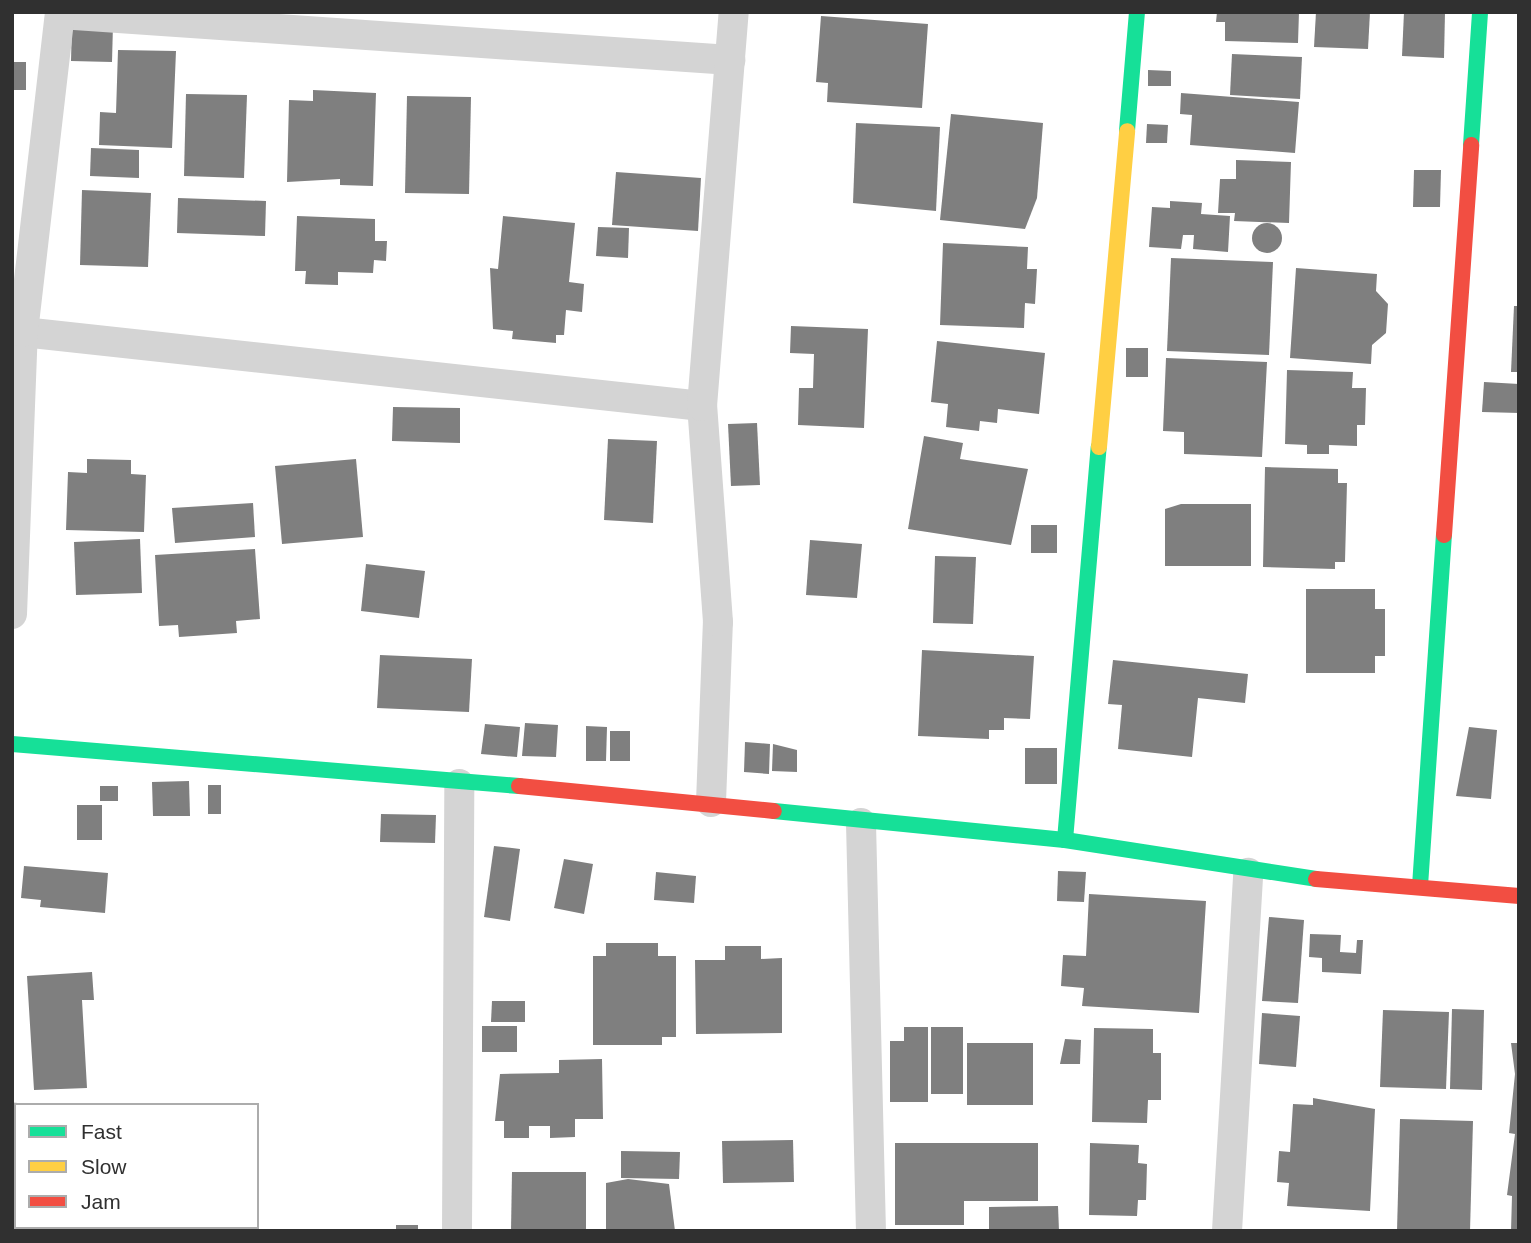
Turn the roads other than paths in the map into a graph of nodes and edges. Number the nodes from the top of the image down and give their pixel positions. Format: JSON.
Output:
{"nodes":[{"id":1,"x":734,"y":12,"type":"edge"},
{"id":2,"x":1137,"y":12,"type":"edge"},
{"id":3,"x":1480,"y":12,"type":"edge"},
{"id":4,"x":60,"y":13,"type":"edge"},
{"id":5,"x":730,"y":60,"type":"junction"},
{"id":6,"x":23,"y":332,"type":"junction"},
{"id":7,"x":702,"y":406,"type":"junction"},
{"id":8,"x":12,"y":614,"type":"edge"},
{"id":9,"x":12,"y":744,"type":"edge"},
{"id":10,"x":458,"y":784,"type":"junction"},
{"id":11,"x":711,"y":802,"type":"junction"},
{"id":12,"x":861,"y":823,"type":"junction"},
{"id":13,"x":1066,"y":839,"type":"junction"},
{"id":14,"x":1248,"y":873,"type":"junction"},
{"id":15,"x":1420,"y":886,"type":"junction"},
{"id":16,"x":1519,"y":896,"type":"edge"},
{"id":17,"x":457,"y":1231,"type":"edge"},
{"id":18,"x":871,"y":1231,"type":"edge"},
{"id":19,"x":1227,"y":1231,"type":"edge"}],
"edges":[{"from":1,"to":5,"type":"street"},
{"from":2,"to":13,"type":"street"},
{"from":3,"to":15,"type":"street"},
{"from":4,"to":5,"type":"street"},
{"from":4,"to":6,"type":"street"},
{"from":5,"to":7,"type":"street"},
{"from":6,"to":7,"type":"street"},
{"from":6,"to":8,"type":"street"},
{"from":7,"to":11,"type":"street"},
{"from":9,"to":10,"type":"street"},
{"from":10,"to":11,"type":"street"},
{"from":10,"to":17,"type":"street"},
{"from":11,"to":12,"type":"street"},
{"from":12,"to":13,"type":"street"},
{"from":12,"to":18,"type":"street"},
{"from":13,"to":14,"type":"street"},
{"from":14,"to":15,"type":"street"},
{"from":14,"to":19,"type":"street"},
{"from":15,"to":16,"type":"street"}]}
